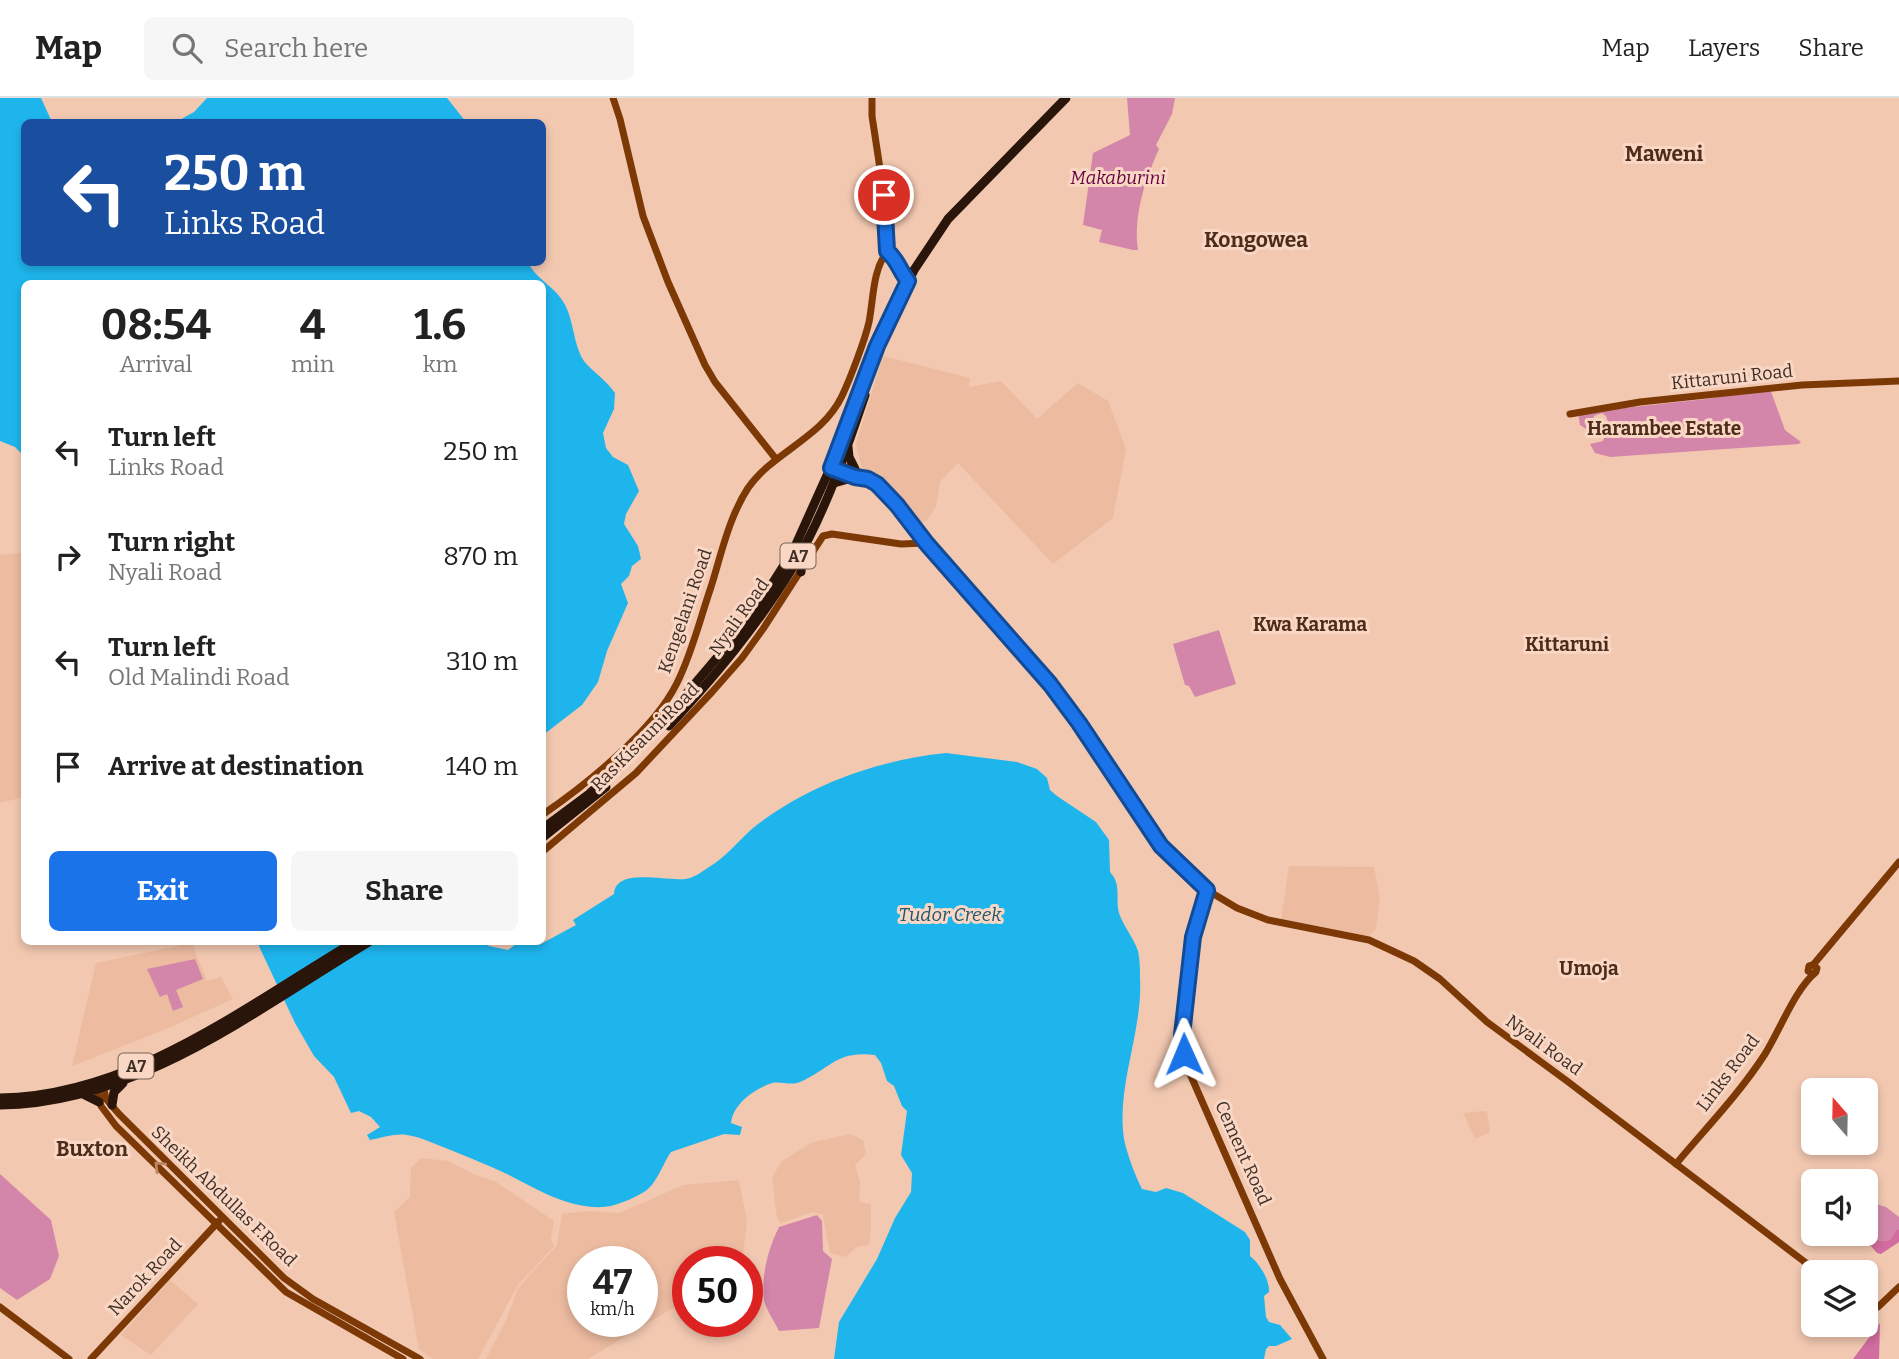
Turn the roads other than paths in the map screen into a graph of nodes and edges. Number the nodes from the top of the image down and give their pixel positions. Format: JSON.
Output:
{"nodes":[{"id":1,"x":613,"y":98,"type":"edge"},
{"id":2,"x":872,"y":98,"type":"edge"},
{"id":3,"x":1066,"y":98,"type":"edge"},
{"id":4,"x":887,"y":251,"type":"junction"},
{"id":5,"x":901,"y":265,"type":"junction"},
{"id":6,"x":916,"y":272,"type":"junction"},
{"id":7,"x":910,"y":282,"type":"junction"},
{"id":8,"x":1899,"y":381,"type":"edge"},
{"id":9,"x":1570,"y":414,"type":"dead end"},
{"id":10,"x":848,"y":446,"type":"junction"},
{"id":11,"x":776,"y":459,"type":"junction"},
{"id":12,"x":836,"y":467,"type":"junction"},
{"id":13,"x":855,"y":473,"type":"junction"},
{"id":14,"x":834,"y":483,"type":"junction"},
{"id":15,"x":924,"y":540,"type":"junction"},
{"id":16,"x":803,"y":548,"type":"junction"},
{"id":17,"x":801,"y":572,"type":"junction"},
{"id":18,"x":738,"y":656,"type":"junction"},
{"id":19,"x":682,"y":673,"type":"junction"},
{"id":20,"x":698,"y":682,"type":"junction"},
{"id":21,"x":546,"y":813,"type":"edge"},
{"id":22,"x":546,"y":826,"type":"edge"},
{"id":23,"x":546,"y":835,"type":"edge"},
{"id":24,"x":546,"y":849,"type":"edge"},
{"id":25,"x":1899,"y":862,"type":"edge"},
{"id":26,"x":1207,"y":890,"type":"junction"},
{"id":27,"x":1221,"y":899,"type":"junction"},
{"id":28,"x":1203,"y":908,"type":"junction"},
{"id":29,"x":349,"y":945,"type":"edge"},
{"id":30,"x":364,"y":945,"type":"edge"},
{"id":31,"x":261,"y":1003,"type":"junction"},
{"id":32,"x":127,"y":1079,"type":"junction"},
{"id":33,"x":99,"y":1084,"type":"junction"},
{"id":34,"x":83,"y":1094,"type":"junction"},
{"id":35,"x":0,"y":1098,"type":"edge"},
{"id":36,"x":99,"y":1102,"type":"junction"},
{"id":37,"x":0,"y":1105,"type":"edge"},
{"id":38,"x":111,"y":1105,"type":"junction"},
{"id":39,"x":1676,"y":1164,"type":"junction"},
{"id":40,"x":219,"y":1221,"type":"junction"},
{"id":41,"x":1802,"y":1260,"type":"edge"},
{"id":42,"x":1899,"y":1287,"type":"edge"},
{"id":43,"x":0,"y":1307,"type":"edge"},
{"id":44,"x":1878,"y":1307,"type":"edge"},
{"id":45,"x":69,"y":1359,"type":"edge"},
{"id":46,"x":91,"y":1359,"type":"edge"},
{"id":47,"x":403,"y":1359,"type":"edge"},
{"id":48,"x":420,"y":1359,"type":"edge"},
{"id":49,"x":1323,"y":1359,"type":"edge"}],
"edges":[{"from":1,"to":11,"type":"main road"},
{"from":2,"to":4,"type":"main road"},
{"from":3,"to":6,"type":"highway","name":"Nyali Road","number":"A7"},
{"from":4,"to":5,"type":"main road"},
{"from":4,"to":11,"type":"main road","name":"Kengelani Road"},
{"from":5,"to":6,"type":"main road"},
{"from":5,"to":7,"type":"main road"},
{"from":6,"to":7,"type":"highway","name":"Nyali Road","number":"A7"},
{"from":7,"to":10,"type":"highway","name":"Nyali Road","number":"A7"},
{"from":7,"to":12,"type":"highway","name":"Nyali Road","number":"A7"},
{"from":8,"to":9,"type":"main road","name":"Kittaruni Road"},
{"from":10,"to":12,"type":"highway","name":"Nyali Road","number":"A7"},
{"from":10,"to":13,"type":"highway"},
{"from":11,"to":19,"type":"main road","name":"Kengelani Road"},
{"from":12,"to":13,"type":"main road"},
{"from":12,"to":14,"type":"highway","name":"Nyali Road","number":"A7"},
{"from":12,"to":20,"type":"highway","name":"Nyali Road","number":"A7"},
{"from":13,"to":14,"type":"highway"},
{"from":13,"to":15,"type":"main road"},
{"from":14,"to":16,"type":"highway","name":"Nyali Road","number":"A7"},
{"from":15,"to":17,"type":"main road","name":"Ras Kisauni Road"},
{"from":15,"to":26,"type":"main road"},
{"from":16,"to":17,"type":"highway"},
{"from":16,"to":18,"type":"highway","name":"Nyali Road","number":"A7"},
{"from":17,"to":18,"type":"main road","name":"Ras Kisauni Road"},
{"from":18,"to":23,"type":"highway","name":"Nyali Road","number":"A7"},
{"from":18,"to":24,"type":"main road","name":"Ras Kisauni Road"},
{"from":19,"to":20,"type":"main road"},
{"from":19,"to":21,"type":"main road","name":"Kengelani Road"},
{"from":20,"to":22,"type":"highway","name":"Nyali Road","number":"A7"},
{"from":25,"to":39,"type":"main road","name":"Links Road"},
{"from":26,"to":27,"type":"main road"},
{"from":26,"to":28,"type":"main road","name":"Cement Road"},
{"from":27,"to":28,"type":"main road"},
{"from":27,"to":39,"type":"main road","name":"Nyali Road"},
{"from":28,"to":49,"type":"main road","name":"Cement Road"},
{"from":29,"to":31,"type":"highway","number":"A7"},
{"from":30,"to":31,"type":"highway","number":"A7"},
{"from":31,"to":32,"type":"highway","number":"A7"},
{"from":31,"to":33,"type":"highway","number":"A7"},
{"from":32,"to":33,"type":"highway","number":"A7"},
{"from":32,"to":38,"type":"highway"},
{"from":33,"to":34,"type":"highway","number":"A7"},
{"from":33,"to":35,"type":"highway","number":"A7"},
{"from":33,"to":36,"type":"main road","name":"Sheikh Abdullas F.Road"},
{"from":33,"to":38,"type":"main road","name":"Sheikh Abdullas F.Road"},
{"from":34,"to":36,"type":"highway"},
{"from":34,"to":37,"type":"highway","number":"A7"},
{"from":40,"to":36,"type":"main road","name":"Sheikh Abdullas F.Road","one_way":true},
{"from":38,"to":40,"type":"main road","name":"Sheikh Abdullas F.Road"},
{"from":39,"to":41,"type":"main road","name":"Nyali Road"},
{"from":40,"to":46,"type":"main road","name":"Narok Road"},
{"from":40,"to":47,"type":"main road","name":"Sheikh Abdullas F.Road"},
{"from":40,"to":48,"type":"main road","name":"Sheikh Abdullas F.Road"},
{"from":42,"to":44,"type":"main road"},
{"from":43,"to":45,"type":"main road"}]}
